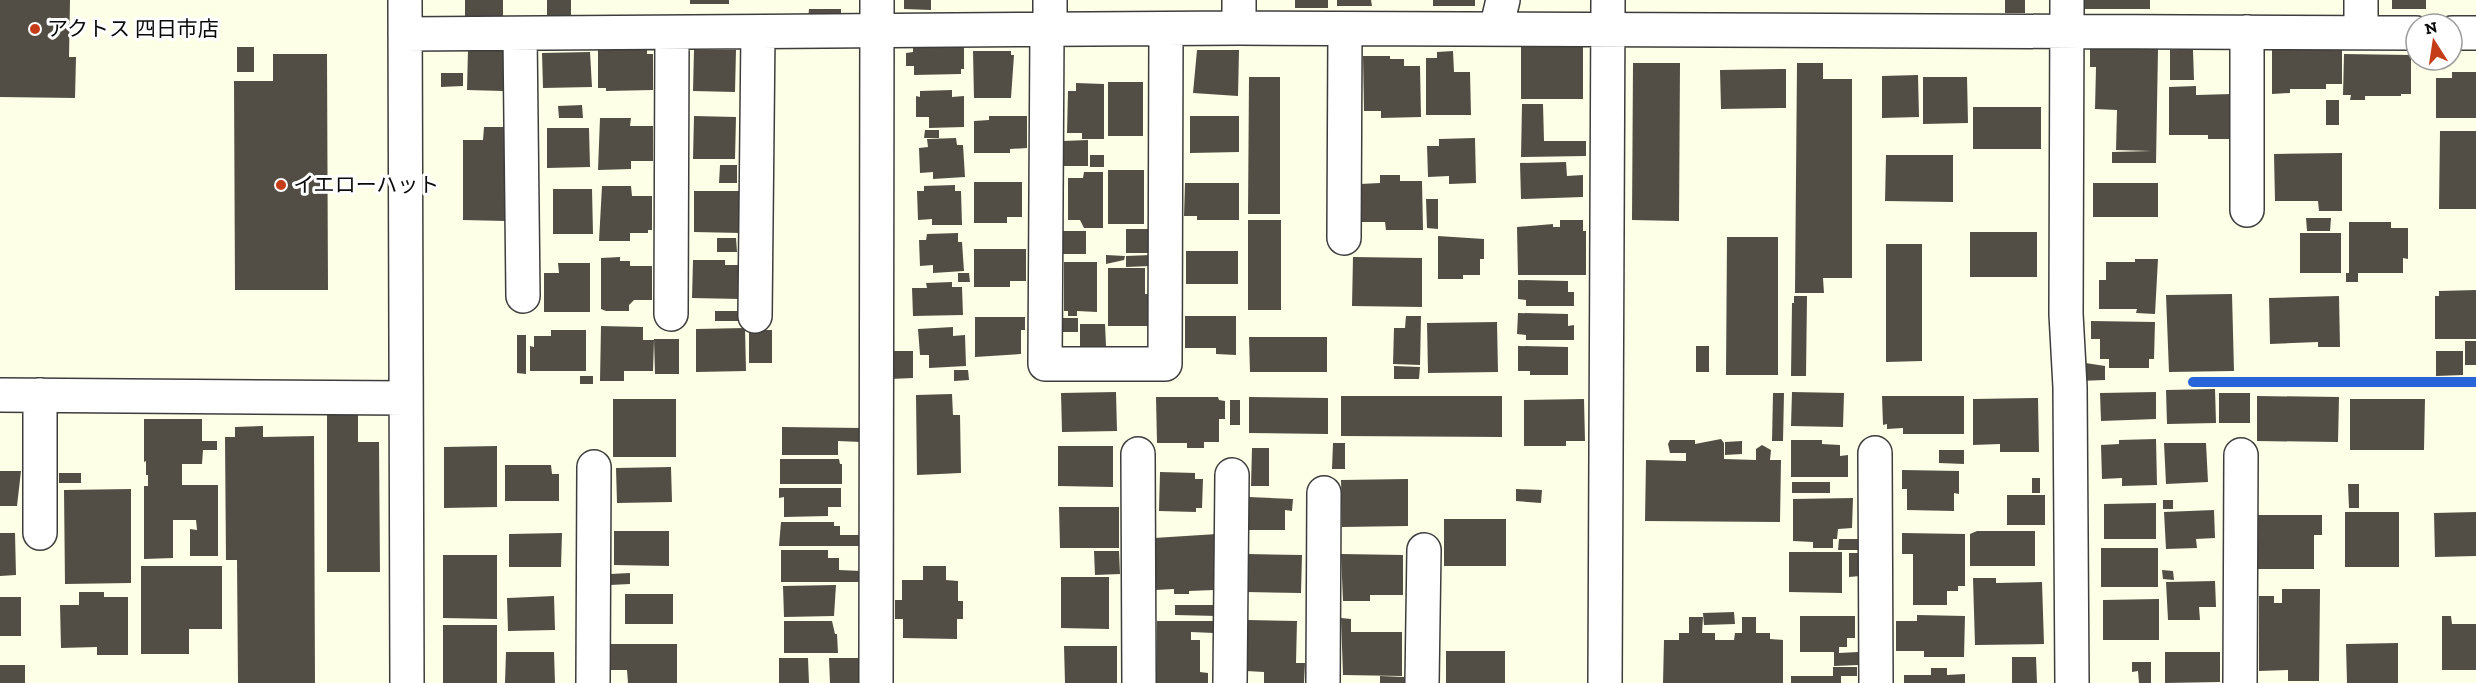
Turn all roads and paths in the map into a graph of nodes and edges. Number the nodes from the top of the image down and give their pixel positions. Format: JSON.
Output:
{"nodes":[{"id":1,"x":405,"y":0,"type":"edge"},
{"id":2,"x":2361,"y":0,"type":"edge"},
{"id":3,"x":1239,"y":14,"type":"edge"},
{"id":4,"x":877,"y":15,"type":"edge"},
{"id":5,"x":1499,"y":15,"type":"edge"},
{"id":6,"x":1608,"y":15,"type":"edge"},
{"id":7,"x":2067,"y":15,"type":"edge"},
{"id":8,"x":1049,"y":20,"type":"edge"},
{"id":9,"x":1345,"y":28,"type":"junction"},
{"id":10,"x":1166,"y":29,"type":"junction"},
{"id":11,"x":758,"y":32,"type":"junction"},
{"id":12,"x":2247,"y":32,"type":"junction"},
{"id":13,"x":2361,"y":32,"type":"junction"},
{"id":14,"x":672,"y":33,"type":"junction"},
{"id":15,"x":2404,"y":33,"type":"edge"},
{"id":16,"x":405,"y":34,"type":"junction"},
{"id":17,"x":520,"y":34,"type":"junction"},
{"id":18,"x":2247,"y":210,"type":"dead end"},
{"id":19,"x":1344,"y":238,"type":"dead end"},
{"id":20,"x":523,"y":296,"type":"dead end"},
{"id":21,"x":671,"y":314,"type":"dead end"},
{"id":22,"x":755,"y":316,"type":"dead end"},
{"id":23,"x":0,"y":395,"type":"edge"},
{"id":24,"x":40,"y":395,"type":"junction"},
{"id":25,"x":406,"y":398,"type":"junction"},
{"id":26,"x":1875,"y":453,"type":"dead end"},
{"id":27,"x":1138,"y":454,"type":"dead end"},
{"id":28,"x":2241,"y":455,"type":"dead end"},
{"id":29,"x":594,"y":467,"type":"dead end"},
{"id":30,"x":1232,"y":475,"type":"dead end"},
{"id":31,"x":1324,"y":493,"type":"dead end"},
{"id":32,"x":40,"y":533,"type":"dead end"},
{"id":33,"x":1424,"y":550,"type":"dead end"},
{"id":34,"x":407,"y":683,"type":"edge"},
{"id":35,"x":593,"y":683,"type":"edge"},
{"id":36,"x":876,"y":683,"type":"edge"},
{"id":37,"x":1138,"y":683,"type":"edge"},
{"id":38,"x":1230,"y":683,"type":"edge"},
{"id":39,"x":1323,"y":683,"type":"edge"},
{"id":40,"x":1422,"y":683,"type":"edge"},
{"id":41,"x":1605,"y":683,"type":"edge"},
{"id":42,"x":1876,"y":683,"type":"edge"},
{"id":43,"x":2072,"y":683,"type":"edge"},
{"id":44,"x":2240,"y":683,"type":"edge"}],
"edges":[{"from":1,"to":16,"type":"street"},
{"from":2,"to":13,"type":"street"},
{"from":3,"to":9,"type":"street"},
{"from":3,"to":10,"type":"street"},
{"from":4,"to":8,"type":"street"},
{"from":4,"to":11,"type":"street"},
{"from":4,"to":36,"type":"street"},
{"from":5,"to":6,"type":"street"},
{"from":5,"to":9,"type":"street"},
{"from":6,"to":7,"type":"street"},
{"from":6,"to":41,"type":"street"},
{"from":7,"to":12,"type":"street"},
{"from":7,"to":43,"type":"street"},
{"from":8,"to":10,"type":"street"},
{"from":8,"to":10,"type":"street"},
{"from":9,"to":19,"type":"street"},
{"from":11,"to":14,"type":"street"},
{"from":11,"to":22,"type":"street"},
{"from":12,"to":13,"type":"street"},
{"from":12,"to":18,"type":"street"},
{"from":13,"to":15,"type":"street"},
{"from":14,"to":17,"type":"street"},
{"from":14,"to":21,"type":"street"},
{"from":16,"to":17,"type":"street"},
{"from":16,"to":25,"type":"street"},
{"from":17,"to":20,"type":"street"},
{"from":23,"to":24,"type":"street"},
{"from":24,"to":25,"type":"street"},
{"from":24,"to":32,"type":"street"},
{"from":25,"to":34,"type":"street"},
{"from":26,"to":42,"type":"street"},
{"from":27,"to":37,"type":"street"},
{"from":28,"to":44,"type":"street"},
{"from":29,"to":35,"type":"street"},
{"from":30,"to":38,"type":"street"},
{"from":31,"to":39,"type":"street"},
{"from":33,"to":40,"type":"street"}]}
